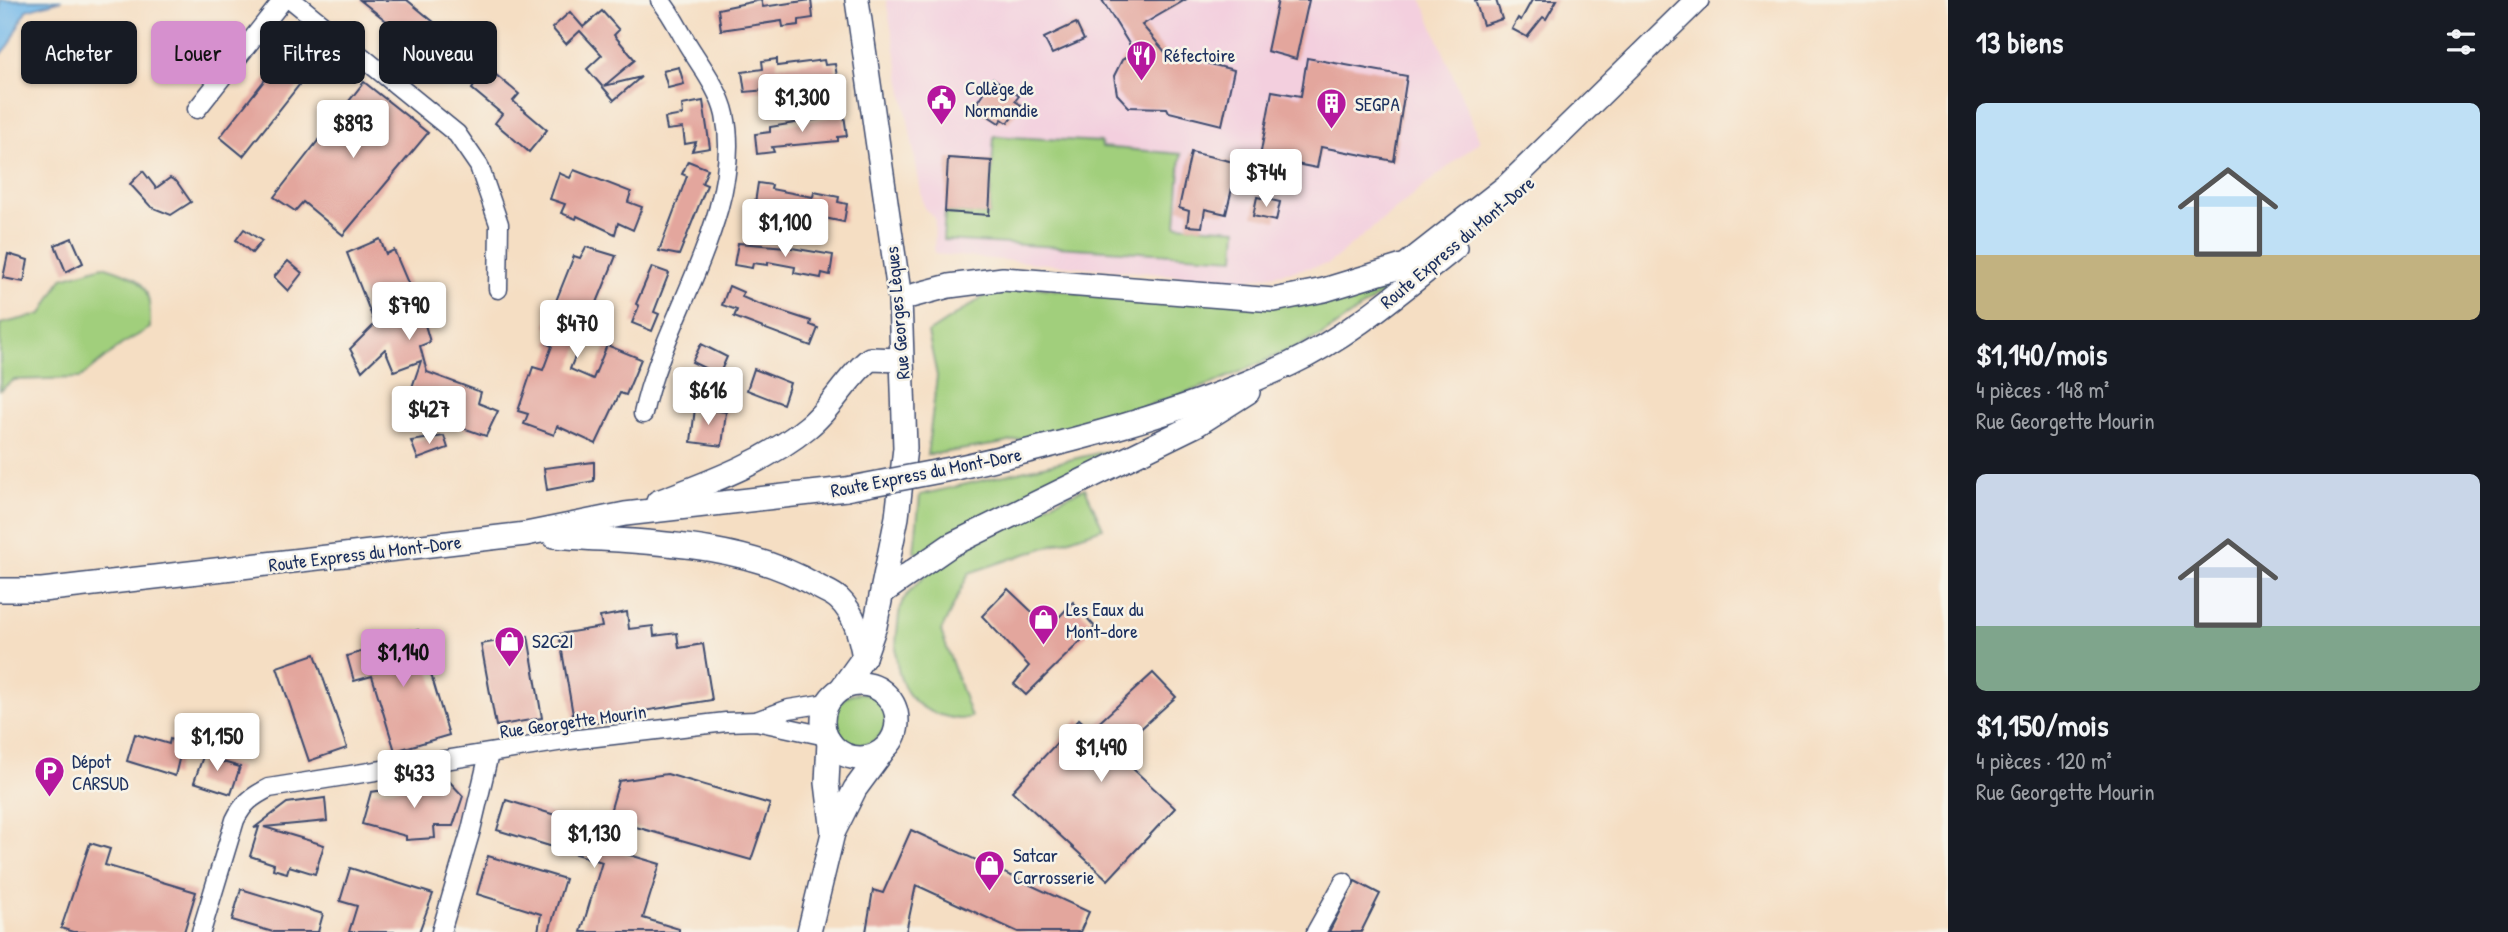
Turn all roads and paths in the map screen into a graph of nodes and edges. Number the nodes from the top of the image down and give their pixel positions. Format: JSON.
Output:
{"nodes":[{"id":1,"x":284,"y":0,"type":"edge"},
{"id":2,"x":292,"y":0,"type":"edge"},
{"id":3,"x":660,"y":0,"type":"edge"},
{"id":4,"x":857,"y":0,"type":"edge"},
{"id":5,"x":1697,"y":0,"type":"edge"},
{"id":6,"x":1704,"y":0,"type":"edge"},
{"id":7,"x":197,"y":109,"type":"dead end"},
{"id":8,"x":498,"y":289,"type":"dead end"},
{"id":9,"x":900,"y":299,"type":"junction"},
{"id":10,"x":901,"y":360,"type":"junction"},
{"id":11,"x":1292,"y":363,"type":"junction"},
{"id":12,"x":643,"y":414,"type":"dead end"},
{"id":13,"x":625,"y":514,"type":"junction"},
{"id":14,"x":526,"y":534,"type":"junction"},
{"id":15,"x":0,"y":590,"type":"edge"},
{"id":16,"x":883,"y":592,"type":"junction"},
{"id":17,"x":875,"y":626,"type":"junction"},
{"id":18,"x":864,"y":657,"type":"junction"},
{"id":19,"x":883,"y":691,"type":"junction"},
{"id":20,"x":834,"y":696,"type":"junction"},
{"id":21,"x":756,"y":720,"type":"junction"},
{"id":22,"x":827,"y":738,"type":"junction"},
{"id":23,"x":883,"y":751,"type":"junction"},
{"id":24,"x":489,"y":754,"type":"junction"},
{"id":25,"x":833,"y":833,"type":"junction"},
{"id":26,"x":1344,"y":882,"type":"dead end"},
{"id":27,"x":201,"y":932,"type":"edge"},
{"id":28,"x":441,"y":932,"type":"edge"},
{"id":29,"x":809,"y":932,"type":"edge"},
{"id":30,"x":1316,"y":932,"type":"edge"}],
"edges":[{"from":1,"to":7,"type":"street"},
{"from":2,"to":8,"type":"street"},
{"from":3,"to":12,"type":"street"},
{"from":4,"to":9,"type":"main road","name":"Rue Georges Lèques"},
{"from":5,"to":9,"type":"main road"},
{"from":6,"to":11,"type":"main road","name":"Route Express du Mont-Dore"},
{"from":9,"to":10,"type":"main road","name":"Rue Georges Lèques"},
{"from":10,"to":13,"type":"main road"},
{"from":10,"to":16,"type":"main road","name":"Rue Georges Lèques"},
{"from":11,"to":13,"type":"main road","name":"Route Express du Mont-Dore","bridge":true},
{"from":11,"to":16,"type":"main road"},
{"from":13,"to":14,"type":"main road","name":"Route Express du Mont-Dore"},
{"from":14,"to":15,"type":"main road","name":"Route Express du Mont-Dore"},
{"from":14,"to":18,"type":"main road"},
{"from":16,"to":17,"type":"main road","name":"Rue Georges Lèques"},
{"from":17,"to":18,"type":"main road","name":"Rue Georges Lèques"},
{"from":17,"to":19,"type":"main road","name":"Rue Georges Lèques"},
{"from":18,"to":20,"type":"main road","name":"Rue Georges Lèques"},
{"from":19,"to":20,"type":"main road"},
{"from":19,"to":23,"type":"main road"},
{"from":20,"to":21,"type":"street","name":"Rue Georgette Mourin"},
{"from":20,"to":22,"type":"main road"},
{"from":21,"to":22,"type":"street","name":"Rue Georgette Mourin"},
{"from":21,"to":24,"type":"street","name":"Rue Georgette Mourin"},
{"from":22,"to":23,"type":"main road"},
{"from":22,"to":25,"type":"main road"},
{"from":23,"to":25,"type":"main road"},
{"from":24,"to":27,"type":"street","name":"Rue Georgette Mourin"},
{"from":24,"to":28,"type":"street"},
{"from":25,"to":29,"type":"main road"},
{"from":26,"to":30,"type":"street"}]}
